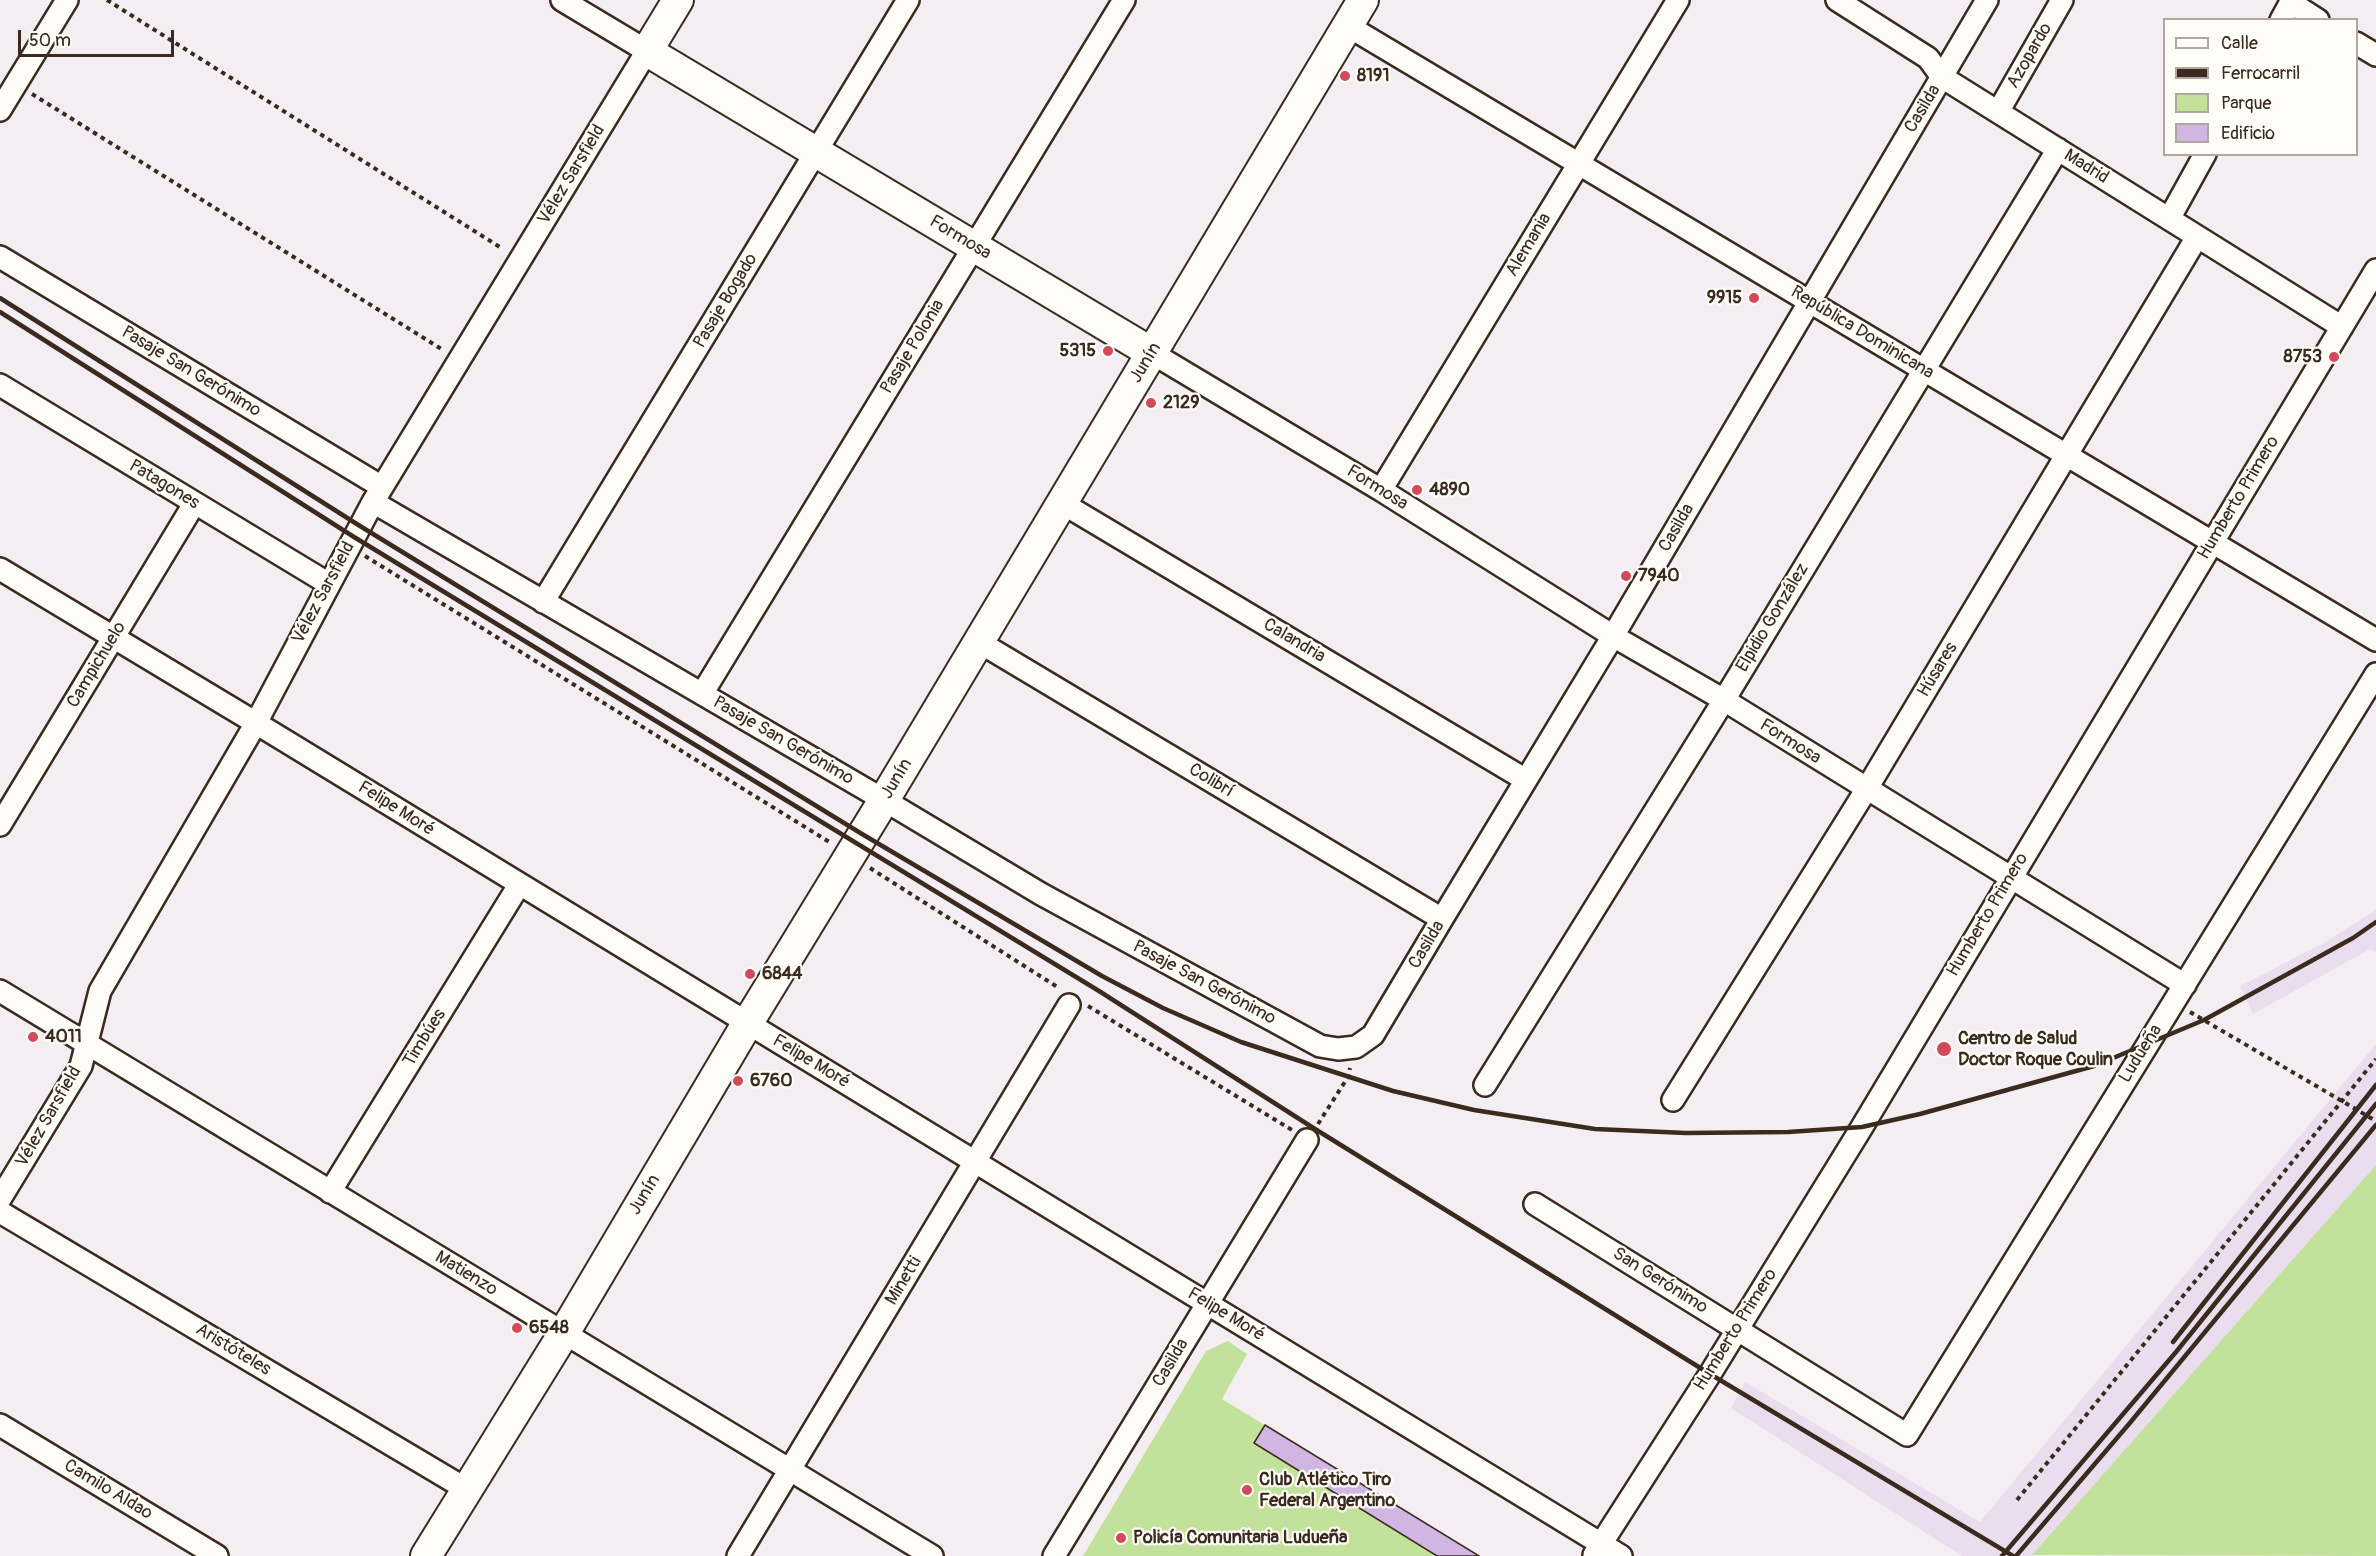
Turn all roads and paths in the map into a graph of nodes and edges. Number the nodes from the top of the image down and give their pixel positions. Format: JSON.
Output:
{"nodes":[{"id":1,"x":67,"y":0,"type":"edge"},
{"id":2,"x":107,"y":0,"type":"edge"},
{"id":3,"x":562,"y":0,"type":"edge"},
{"id":4,"x":678,"y":0,"type":"edge"},
{"id":5,"x":908,"y":0,"type":"edge"},
{"id":6,"x":1124,"y":0,"type":"edge"},
{"id":7,"x":1363,"y":0,"type":"edge"},
{"id":8,"x":1678,"y":0,"type":"edge"},
{"id":9,"x":1837,"y":0,"type":"edge"},
{"id":10,"x":1988,"y":0,"type":"edge"},
{"id":11,"x":2062,"y":0,"type":"edge"},
{"id":12,"x":2287,"y":7,"type":"edge"},
{"id":13,"x":2313,"y":18,"type":"edge"},
{"id":14,"x":1348,"y":26,"type":"junction"},
{"id":15,"x":2358,"y":44,"type":"edge"},
{"id":16,"x":647,"y":51,"type":"junction"},
{"id":17,"x":2376,"y":55,"type":"edge"},
{"id":18,"x":1942,"y":77,"type":"junction"},
{"id":19,"x":16,"y":84,"type":"junction"},
{"id":20,"x":0,"y":110,"type":"edge"},
{"id":21,"x":1998,"y":112,"type":"junction"},
{"id":22,"x":2058,"y":149,"type":"junction"},
{"id":23,"x":816,"y":152,"type":"junction"},
{"id":24,"x":2204,"y":156,"type":"edge"},
{"id":25,"x":1579,"y":164,"type":"junction"},
{"id":26,"x":2169,"y":219,"type":"junction"},
{"id":27,"x":2197,"y":237,"type":"junction"},
{"id":28,"x":975,"y":246,"type":"junction"},
{"id":29,"x":0,"y":257,"type":"edge"},
{"id":30,"x":521,"y":260,"type":"junction"},
{"id":31,"x":2376,"y":270,"type":"edge"},
{"id":32,"x":1809,"y":301,"type":"junction"},
{"id":33,"x":2342,"y":327,"type":"junction"},
{"id":34,"x":1152,"y":353,"type":"junction"},
{"id":35,"x":460,"y":360,"type":"junction"},
{"id":36,"x":1924,"y":370,"type":"junction"},
{"id":37,"x":0,"y":385,"type":"edge"},
{"id":38,"x":2067,"y":455,"type":"junction"},
{"id":39,"x":1381,"y":490,"type":"junction"},
{"id":40,"x":377,"y":495,"type":"junction"},
{"id":41,"x":1062,"y":503,"type":"junction"},
{"id":42,"x":194,"y":504,"type":"junction"},
{"id":43,"x":2213,"y":542,"type":"junction"},
{"id":44,"x":0,"y":569,"type":"edge"},
{"id":45,"x":329,"y":584,"type":"junction"},
{"id":46,"x":543,"y":602,"type":"junction"},
{"id":47,"x":1613,"y":636,"type":"junction"},
{"id":48,"x":113,"y":638,"type":"junction"},
{"id":49,"x":2376,"y":640,"type":"edge"},
{"id":50,"x":979,"y":642,"type":"junction"},
{"id":51,"x":2376,"y":674,"type":"edge"},
{"id":52,"x":702,"y":694,"type":"junction"},
{"id":53,"x":1724,"y":700,"type":"junction"},
{"id":54,"x":256,"y":723,"type":"junction"},
{"id":55,"x":1526,"y":780,"type":"junction"},
{"id":56,"x":1866,"y":790,"type":"junction"},
{"id":57,"x":885,"y":800,"type":"junction"},
{"id":58,"x":0,"y":825,"type":"edge"},
{"id":59,"x":2011,"y":876,"type":"junction"},
{"id":60,"x":519,"y":885,"type":"junction"},
{"id":61,"x":1443,"y":919,"type":"junction"},
{"id":62,"x":0,"y":991,"type":"edge"},
{"id":63,"x":2179,"y":994,"type":"junction"},
{"id":64,"x":1069,"y":1005,"type":"dead end"},
{"id":65,"x":747,"y":1024,"type":"junction"},
{"id":66,"x":87,"y":1043,"type":"junction"},
{"id":67,"x":1356,"y":1047,"type":"junction"},
{"id":68,"x":2376,"y":1059,"type":"edge"},
{"id":69,"x":1485,"y":1085,"type":"dead end"},
{"id":70,"x":1673,"y":1100,"type":"dead end"},
{"id":71,"x":2341,"y":1100,"type":"junction"},
{"id":72,"x":2376,"y":1121,"type":"edge"},
{"id":73,"x":1307,"y":1140,"type":"joint"},
{"id":74,"x":975,"y":1162,"type":"junction"},
{"id":75,"x":330,"y":1192,"type":"junction"},
{"id":76,"x":0,"y":1199,"type":"edge"},
{"id":77,"x":1535,"y":1204,"type":"dead end"},
{"id":78,"x":0,"y":1212,"type":"edge"},
{"id":79,"x":1207,"y":1304,"type":"junction"},
{"id":80,"x":1736,"y":1329,"type":"junction"},
{"id":81,"x":564,"y":1333,"type":"junction"},
{"id":82,"x":0,"y":1425,"type":"edge"},
{"id":83,"x":1907,"y":1435,"type":"joint"},
{"id":84,"x":790,"y":1470,"type":"junction"},
{"id":85,"x":466,"y":1489,"type":"junction"},
{"id":86,"x":2017,"y":1500,"type":"dead end"},
{"id":87,"x":1598,"y":1550,"type":"edge"},
{"id":88,"x":216,"y":1556,"type":"edge"},
{"id":89,"x":426,"y":1556,"type":"edge"},
{"id":90,"x":738,"y":1556,"type":"edge"},
{"id":91,"x":932,"y":1556,"type":"edge"},
{"id":92,"x":1054,"y":1556,"type":"edge"},
{"id":93,"x":1621,"y":1556,"type":"edge"}],
"edges":[{"from":1,"to":19,"type":"street"},
{"from":2,"to":30,"type":"path"},
{"from":3,"to":16,"type":"street","name":"Formosa"},
{"from":4,"to":16,"type":"main road","name":"Vélez Sarsfield"},
{"from":5,"to":23,"type":"street","name":"Pasaje Bogado"},
{"from":6,"to":28,"type":"street","name":"Pasaje Polonia"},
{"from":7,"to":14,"type":"main road","name":"Junín"},
{"from":8,"to":25,"type":"street","name":"Alemania"},
{"from":9,"to":18,"type":"street","name":"Madrid"},
{"from":10,"to":18,"type":"street","name":"Casilda"},
{"from":11,"to":21,"type":"street","name":"Azopardo"},
{"from":12,"to":13,"type":"street"},
{"from":14,"to":25,"type":"street","name":"República Dominicana"},
{"from":14,"to":34,"type":"main road","name":"Junín"},
{"from":15,"to":17,"type":"street"},
{"from":16,"to":23,"type":"main road","name":"Formosa"},
{"from":16,"to":30,"type":"street","name":"Vélez Sarsfield"},
{"from":18,"to":21,"type":"street","name":"Madrid"},
{"from":18,"to":32,"type":"street","name":"Casilda"},
{"from":19,"to":20,"type":"street"},
{"from":19,"to":35,"type":"path"},
{"from":21,"to":22,"type":"street","name":"Madrid"},
{"from":22,"to":26,"type":"street","name":"Madrid"},
{"from":22,"to":36,"type":"street","name":"Elpidio González"},
{"from":23,"to":28,"type":"main road","name":"Formosa"},
{"from":23,"to":46,"type":"street","name":"Pasaje Bogado"},
{"from":24,"to":26,"type":"street"},
{"from":25,"to":32,"type":"street","name":"República Dominicana"},
{"from":25,"to":39,"type":"street","name":"Alemania"},
{"from":26,"to":27,"type":"street","name":"Madrid"},
{"from":27,"to":33,"type":"street","name":"Madrid"},
{"from":27,"to":38,"type":"street","name":"Húsares"},
{"from":28,"to":34,"type":"main road","name":"Formosa"},
{"from":28,"to":52,"type":"street","name":"Pasaje Polonia"},
{"from":29,"to":40,"type":"street","name":"Pasaje San Gerónimo"},
{"from":30,"to":35,"type":"street","name":"Vélez Sarsfield"},
{"from":31,"to":33,"type":"street","name":"Humberto Primero"},
{"from":32,"to":36,"type":"street","name":"República Dominicana"},
{"from":32,"to":47,"type":"street","name":"Casilda"},
{"from":33,"to":43,"type":"street","name":"Humberto Primero"},
{"from":34,"to":39,"type":"street","name":"Formosa"},
{"from":34,"to":41,"type":"main road","name":"Junín"},
{"from":35,"to":40,"type":"street","name":"Vélez Sarsfield"},
{"from":36,"to":38,"type":"street","name":"República Dominicana"},
{"from":36,"to":53,"type":"street","name":"Elpidio González"},
{"from":37,"to":42,"type":"street","name":"Patagones"},
{"from":38,"to":43,"type":"street","name":"República Dominicana"},
{"from":38,"to":56,"type":"street","name":"Húsares"},
{"from":39,"to":47,"type":"street","name":"Formosa"},
{"from":40,"to":45,"type":"street","name":"Vélez Sarsfield"},
{"from":40,"to":46,"type":"street","name":"Pasaje San Gerónimo"},
{"from":41,"to":50,"type":"main road","name":"Junín"},
{"from":41,"to":55,"type":"street","name":"Calandria"},
{"from":42,"to":45,"type":"street","name":"Patagones"},
{"from":42,"to":48,"type":"street","name":"Campichuelo"},
{"from":43,"to":49,"type":"street","name":"República Dominicana"},
{"from":43,"to":59,"type":"street","name":"Humberto Primero"},
{"from":44,"to":48,"type":"street","name":"Felipe Moré"},
{"from":45,"to":54,"type":"street","name":"Vélez Sarsfield"},
{"from":46,"to":52,"type":"street","name":"Pasaje San Gerónimo"},
{"from":47,"to":53,"type":"street","name":"Formosa"},
{"from":47,"to":55,"type":"street","name":"Casilda"},
{"from":48,"to":54,"type":"street","name":"Felipe Moré"},
{"from":48,"to":58,"type":"street","name":"Campichuelo"},
{"from":50,"to":57,"type":"main road","name":"Junín"},
{"from":50,"to":61,"type":"street","name":"Colibrí"},
{"from":51,"to":63,"type":"street","name":"Ludueña"},
{"from":52,"to":57,"type":"street","name":"Pasaje San Gerónimo"},
{"from":53,"to":56,"type":"street","name":"Formosa"},
{"from":53,"to":69,"type":"street","name":"Elpidio González"},
{"from":54,"to":60,"type":"street","name":"Felipe Moré"},
{"from":54,"to":66,"type":"street","name":"Vélez Sarsfield"},
{"from":55,"to":61,"type":"street","name":"Casilda"},
{"from":56,"to":59,"type":"street","name":"Formosa"},
{"from":56,"to":70,"type":"street","name":"Húsares"},
{"from":57,"to":65,"type":"main road","name":"Junín"},
{"from":57,"to":67,"type":"street","name":"Pasaje San Gerónimo"},
{"from":59,"to":63,"type":"street","name":"Formosa"},
{"from":59,"to":80,"type":"street","name":"Humberto Primero"},
{"from":60,"to":65,"type":"street","name":"Felipe Moré"},
{"from":60,"to":75,"type":"street","name":"Timbúes"},
{"from":61,"to":67,"type":"street","name":"Casilda"},
{"from":62,"to":66,"type":"street","name":"Matienzo"},
{"from":63,"to":71,"type":"path"},
{"from":63,"to":83,"type":"street","name":"Ludueña"},
{"from":64,"to":74,"type":"street","name":"Minetti"},
{"from":65,"to":74,"type":"street","name":"Felipe Moré"},
{"from":65,"to":81,"type":"main road","name":"Junín"},
{"from":66,"to":75,"type":"street","name":"Matienzo"},
{"from":66,"to":76,"type":"street","name":"Vélez Sarsfield"},
{"from":67,"to":73,"type":"path"},
{"from":68,"to":71,"type":"path"},
{"from":71,"to":72,"type":"path"},
{"from":71,"to":86,"type":"path"},
{"from":73,"to":79,"type":"street","name":"Casilda"},
{"from":74,"to":79,"type":"street","name":"Felipe Moré"},
{"from":74,"to":84,"type":"street","name":"Minetti"},
{"from":75,"to":81,"type":"street","name":"Matienzo"},
{"from":77,"to":80,"type":"street","name":"San Gerónimo"},
{"from":78,"to":85,"type":"street","name":"Aristóteles"},
{"from":79,"to":87,"type":"street","name":"Felipe Moré"},
{"from":79,"to":92,"type":"street","name":"Casilda"},
{"from":80,"to":83,"type":"street","name":"San Gerónimo"},
{"from":80,"to":87,"type":"street","name":"Humberto Primero"},
{"from":81,"to":84,"type":"street","name":"Matienzo"},
{"from":81,"to":85,"type":"main road","name":"Junín"},
{"from":82,"to":88,"type":"street","name":"Camilo Aldao"},
{"from":84,"to":90,"type":"street","name":"Minetti"},
{"from":84,"to":91,"type":"street","name":"Matienzo"},
{"from":85,"to":89,"type":"main road","name":"Junín"},
{"from":87,"to":93,"type":"street","name":"Felipe Moré"}]}
